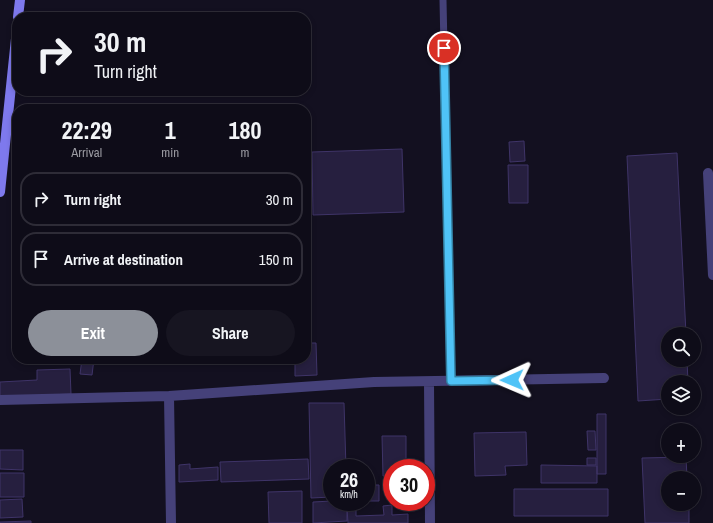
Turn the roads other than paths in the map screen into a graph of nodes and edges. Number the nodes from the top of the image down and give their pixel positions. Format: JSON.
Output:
{"nodes":[{"id":1,"x":20,"y":0,"type":"edge"},
{"id":2,"x":443,"y":0,"type":"edge"},
{"id":3,"x":19,"y":12,"type":"edge"},
{"id":4,"x":12,"y":77,"type":"edge"},
{"id":5,"x":708,"y":173,"type":"dead end"},
{"id":6,"x":0,"y":192,"type":"edge"},
{"id":7,"x":713,"y":275,"type":"edge"},
{"id":8,"x":604,"y":378,"type":"dead end"},
{"id":9,"x":451,"y":381,"type":"junction"},
{"id":10,"x":429,"y":382,"type":"junction"},
{"id":11,"x":169,"y":396,"type":"junction"},
{"id":12,"x":0,"y":400,"type":"edge"},
{"id":13,"x":171,"y":523,"type":"edge"},
{"id":14,"x":430,"y":523,"type":"edge"}],
"edges":[{"from":1,"to":3,"type":"main road"},
{"from":2,"to":9,"type":"lane"},
{"from":4,"to":6,"type":"main road"},
{"from":5,"to":7,"type":"street"},
{"from":8,"to":9,"type":"street"},
{"from":9,"to":10,"type":"street"},
{"from":10,"to":11,"type":"street"},
{"from":10,"to":14,"type":"street"},
{"from":11,"to":12,"type":"street"},
{"from":11,"to":13,"type":"street"}]}
